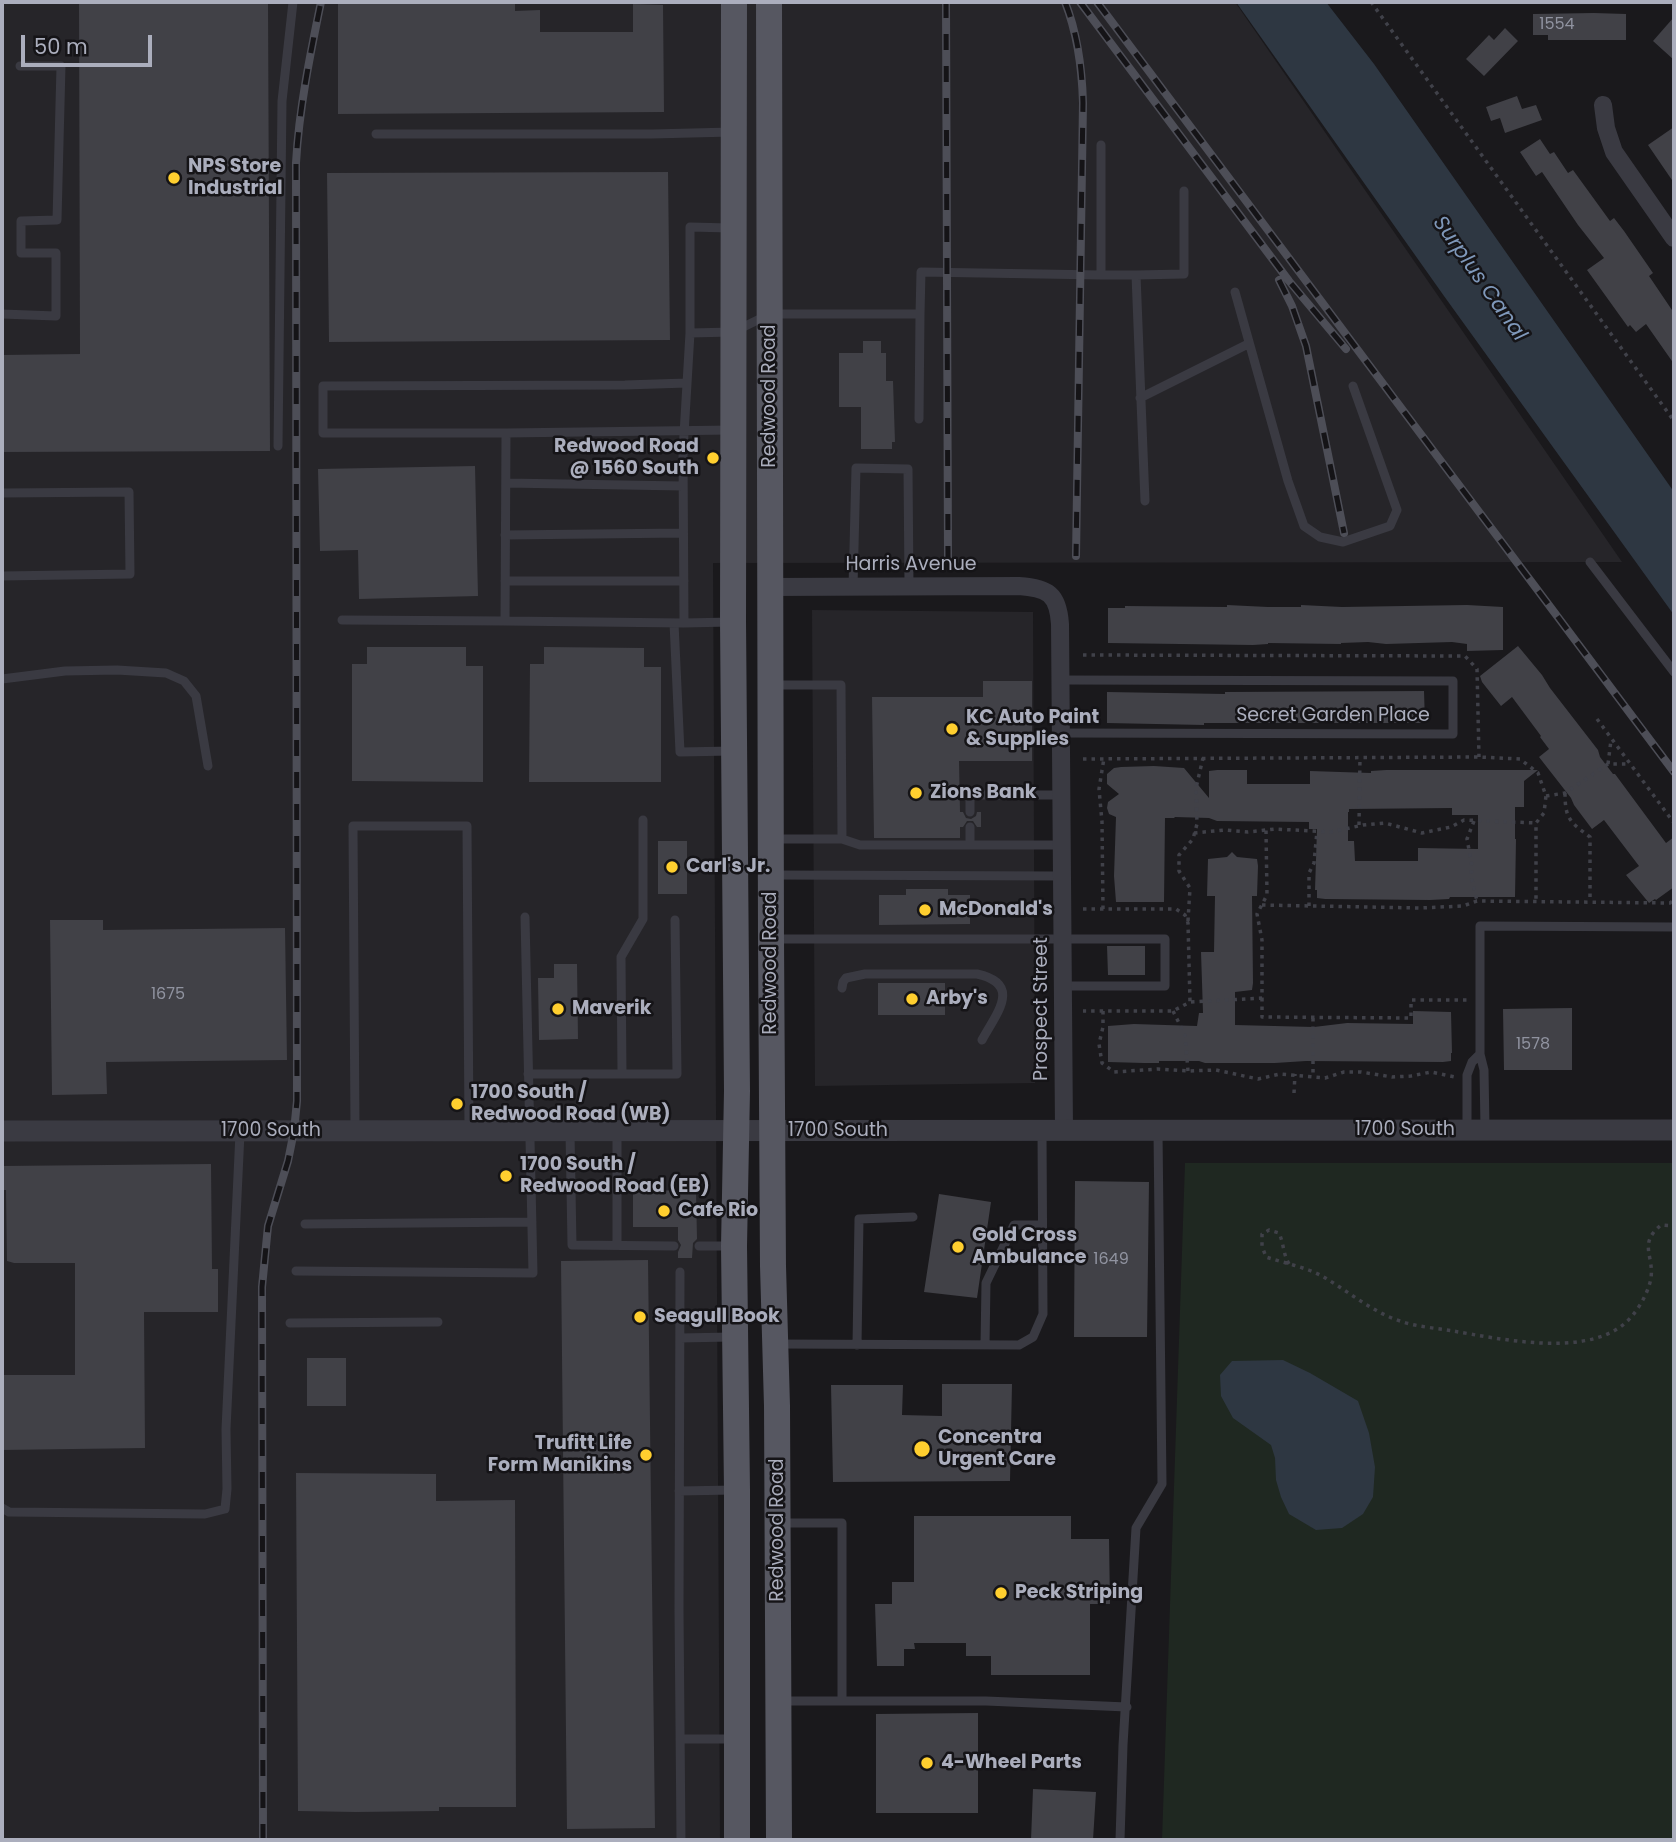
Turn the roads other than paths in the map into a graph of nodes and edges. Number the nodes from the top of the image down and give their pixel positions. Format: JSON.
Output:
{"nodes":[{"id":1,"x":293,"y":2,"type":"edge"},
{"id":2,"x":734,"y":2,"type":"edge"},
{"id":3,"x":769,"y":2,"type":"edge"},
{"id":4,"x":20,"y":66,"type":"dead end"},
{"id":5,"x":1603,"y":105,"type":"dead end"},
{"id":6,"x":733,"y":132,"type":"junction"},
{"id":7,"x":376,"y":134,"type":"dead end"},
{"id":8,"x":1101,"y":145,"type":"dead end"},
{"id":9,"x":1184,"y":191,"type":"dead end"},
{"id":10,"x":733,"y":228,"type":"junction"},
{"id":11,"x":1674,"y":238,"type":"edge"},
{"id":12,"x":1101,"y":275,"type":"junction"},
{"id":13,"x":1136,"y":275,"type":"junction"},
{"id":14,"x":1235,"y":292,"type":"dead end"},
{"id":15,"x":2,"y":314,"type":"edge"},
{"id":16,"x":769,"y":314,"type":"junction"},
{"id":17,"x":920,"y":314,"type":"junction"},
{"id":18,"x":733,"y":332,"type":"junction"},
{"id":19,"x":690,"y":333,"type":"junction"},
{"id":20,"x":1248,"y":344,"type":"junction"},
{"id":21,"x":687,"y":383,"type":"junction"},
{"id":22,"x":1353,"y":386,"type":"dead end"},
{"id":23,"x":1140,"y":398,"type":"junction"},
{"id":24,"x":919,"y":419,"type":"dead end"},
{"id":25,"x":733,"y":430,"type":"junction"},
{"id":26,"x":684,"y":431,"type":"junction"},
{"id":27,"x":506,"y":433,"type":"junction"},
{"id":28,"x":278,"y":446,"type":"dead end"},
{"id":29,"x":506,"y":483,"type":"junction"},
{"id":30,"x":683,"y":486,"type":"junction"},
{"id":31,"x":2,"y":493,"type":"edge"},
{"id":32,"x":1145,"y":501,"type":"dead end"},
{"id":33,"x":683,"y":533,"type":"junction"},
{"id":34,"x":505,"y":535,"type":"junction"},
{"id":35,"x":1590,"y":562,"type":"dead end"},
{"id":36,"x":2,"y":576,"type":"edge"},
{"id":37,"x":505,"y":581,"type":"junction"},
{"id":38,"x":684,"y":581,"type":"junction"},
{"id":39,"x":909,"y":586,"type":"junction"},
{"id":40,"x":769,"y":587,"type":"junction"},
{"id":41,"x":853,"y":587,"type":"junction"},
{"id":42,"x":1051,"y":595,"type":"joint"},
{"id":43,"x":342,"y":620,"type":"dead end"},
{"id":44,"x":505,"y":621,"type":"junction"},
{"id":45,"x":733,"y":621,"type":"junction"},
{"id":46,"x":679,"y":623,"type":"junction"},
{"id":47,"x":1674,"y":672,"type":"edge"},
{"id":48,"x":2,"y":679,"type":"edge"},
{"id":49,"x":1061,"y":680,"type":"junction"},
{"id":50,"x":770,"y":685,"type":"junction"},
{"id":51,"x":1061,"y":733,"type":"junction"},
{"id":52,"x":734,"y":751,"type":"junction"},
{"id":53,"x":208,"y":766,"type":"dead end"},
{"id":54,"x":1062,"y":795,"type":"junction"},
{"id":55,"x":970,"y":812,"type":"dead end"},
{"id":56,"x":643,"y":820,"type":"dead end"},
{"id":57,"x":970,"y":827,"type":"dead end"},
{"id":58,"x":771,"y":839,"type":"junction"},
{"id":59,"x":842,"y":839,"type":"junction"},
{"id":60,"x":970,"y":845,"type":"junction"},
{"id":61,"x":1062,"y":845,"type":"junction"},
{"id":62,"x":771,"y":875,"type":"junction"},
{"id":63,"x":1062,"y":876,"type":"junction"},
{"id":64,"x":525,"y":917,"type":"dead end"},
{"id":65,"x":675,"y":920,"type":"dead end"},
{"id":66,"x":1674,"y":927,"type":"edge"},
{"id":67,"x":771,"y":939,"type":"junction"},
{"id":68,"x":1062,"y":939,"type":"junction"},
{"id":69,"x":1063,"y":986,"type":"junction"},
{"id":70,"x":842,"y":988,"type":"dead end"},
{"id":71,"x":982,"y":1041,"type":"dead end"},
{"id":72,"x":1480,"y":1054,"type":"junction"},
{"id":73,"x":528,"y":1074,"type":"junction"},
{"id":74,"x":622,"y":1074,"type":"junction"},
{"id":75,"x":355,"y":1130,"type":"junction"},
{"id":76,"x":469,"y":1130,"type":"junction"},
{"id":77,"x":528,"y":1130,"type":"junction"},
{"id":78,"x":570,"y":1130,"type":"junction"},
{"id":79,"x":617,"y":1130,"type":"junction"},
{"id":80,"x":736,"y":1130,"type":"junction"},
{"id":81,"x":773,"y":1130,"type":"junction"},
{"id":82,"x":1042,"y":1130,"type":"junction"},
{"id":83,"x":1064,"y":1130,"type":"junction"},
{"id":84,"x":1158,"y":1130,"type":"junction"},
{"id":85,"x":1476,"y":1130,"type":"junction"},
{"id":86,"x":1674,"y":1130,"type":"edge"},
{"id":87,"x":2,"y":1131,"type":"edge"},
{"id":88,"x":240,"y":1131,"type":"junction"},
{"id":89,"x":913,"y":1217,"type":"dead end"},
{"id":90,"x":532,"y":1222,"type":"junction"},
{"id":91,"x":305,"y":1224,"type":"dead end"},
{"id":92,"x":1042,"y":1225,"type":"junction"},
{"id":93,"x":617,"y":1245,"type":"junction"},
{"id":94,"x":674,"y":1246,"type":"dead end"},
{"id":95,"x":699,"y":1246,"type":"dead end"},
{"id":96,"x":734,"y":1246,"type":"junction"},
{"id":97,"x":296,"y":1271,"type":"dead end"},
{"id":98,"x":680,"y":1272,"type":"dead end"},
{"id":99,"x":438,"y":1322,"type":"dead end"},
{"id":100,"x":290,"y":1323,"type":"dead end"},
{"id":101,"x":735,"y":1337,"type":"junction"},
{"id":102,"x":680,"y":1338,"type":"junction"},
{"id":103,"x":776,"y":1344,"type":"junction"},
{"id":104,"x":857,"y":1345,"type":"junction"},
{"id":105,"x":985,"y":1345,"type":"junction"},
{"id":106,"x":737,"y":1490,"type":"junction"},
{"id":107,"x":679,"y":1491,"type":"junction"},
{"id":108,"x":2,"y":1508,"type":"edge"},
{"id":109,"x":778,"y":1523,"type":"junction"},
{"id":110,"x":778,"y":1701,"type":"junction"},
{"id":111,"x":842,"y":1701,"type":"junction"},
{"id":112,"x":1127,"y":1707,"type":"junction"},
{"id":113,"x":680,"y":1739,"type":"junction"},
{"id":114,"x":737,"y":1739,"type":"junction"},
{"id":115,"x":681,"y":1840,"type":"edge"},
{"id":116,"x":737,"y":1840,"type":"edge"},
{"id":117,"x":779,"y":1840,"type":"edge"},
{"id":118,"x":1120,"y":1840,"type":"edge"}],
"edges":[{"from":1,"to":28,"type":"lane"},
{"from":2,"to":6,"type":"main road","name":"Redwood Road"},
{"from":3,"to":16,"type":"main road","name":"Redwood Road"},
{"from":4,"to":15,"type":"lane"},
{"from":5,"to":11,"type":"street"},
{"from":6,"to":7,"type":"lane"},
{"from":6,"to":10,"type":"main road","name":"Redwood Road"},
{"from":8,"to":12,"type":"lane"},
{"from":9,"to":13,"type":"lane"},
{"from":10,"to":18,"type":"main road","name":"Redwood Road"},
{"from":10,"to":19,"type":"lane"},
{"from":12,"to":13,"type":"lane"},
{"from":12,"to":17,"type":"lane"},
{"from":13,"to":23,"type":"lane"},
{"from":14,"to":20,"type":"lane"},
{"from":16,"to":17,"type":"lane"},
{"from":16,"to":18,"type":"lane"},
{"from":16,"to":40,"type":"main road","name":"Redwood Road"},
{"from":17,"to":24,"type":"lane"},
{"from":18,"to":19,"type":"lane"},
{"from":18,"to":25,"type":"main road","name":"Redwood Road"},
{"from":19,"to":21,"type":"lane"},
{"from":20,"to":22,"type":"lane"},
{"from":20,"to":23,"type":"lane"},
{"from":21,"to":26,"type":"lane"},
{"from":21,"to":27,"type":"lane"},
{"from":23,"to":32,"type":"lane"},
{"from":25,"to":26,"type":"lane"},
{"from":25,"to":45,"type":"main road","name":"Redwood Road"},
{"from":26,"to":27,"type":"lane"},
{"from":26,"to":30,"type":"lane"},
{"from":27,"to":29,"type":"lane"},
{"from":29,"to":30,"type":"lane"},
{"from":29,"to":34,"type":"lane"},
{"from":30,"to":33,"type":"lane"},
{"from":31,"to":36,"type":"lane"},
{"from":33,"to":34,"type":"lane"},
{"from":33,"to":38,"type":"lane"},
{"from":34,"to":37,"type":"lane"},
{"from":35,"to":47,"type":"lane"},
{"from":37,"to":38,"type":"lane"},
{"from":37,"to":44,"type":"lane"},
{"from":38,"to":46,"type":"lane"},
{"from":39,"to":41,"type":"street","name":"Harris Avenue"},
{"from":39,"to":41,"type":"lane"},
{"from":39,"to":42,"type":"street","name":"Harris Avenue"},
{"from":40,"to":41,"type":"street","name":"Harris Avenue"},
{"from":40,"to":50,"type":"main road","name":"Redwood Road"},
{"from":42,"to":49,"type":"street","name":"Prospect Street"},
{"from":43,"to":44,"type":"lane"},
{"from":44,"to":46,"type":"lane"},
{"from":45,"to":46,"type":"lane"},
{"from":45,"to":52,"type":"main road","name":"Redwood Road"},
{"from":46,"to":52,"type":"lane"},
{"from":48,"to":53,"type":"lane"},
{"from":49,"to":51,"type":"street","name":"Prospect Street"},
{"from":49,"to":51,"type":"lane","name":"Secret Garden Place"},
{"from":50,"to":58,"type":"main road","name":"Redwood Road"},
{"from":50,"to":59,"type":"lane"},
{"from":51,"to":54,"type":"street","name":"Prospect Street"},
{"from":52,"to":80,"type":"main road","name":"Redwood Road"},
{"from":54,"to":55,"type":"lane"},
{"from":54,"to":61,"type":"street","name":"Prospect Street"},
{"from":56,"to":74,"type":"lane"},
{"from":57,"to":60,"type":"lane"},
{"from":58,"to":59,"type":"lane"},
{"from":58,"to":62,"type":"main road","name":"Redwood Road"},
{"from":59,"to":60,"type":"lane"},
{"from":60,"to":61,"type":"lane"},
{"from":61,"to":63,"type":"street","name":"Prospect Street"},
{"from":62,"to":63,"type":"lane"},
{"from":62,"to":67,"type":"main road","name":"Redwood Road"},
{"from":63,"to":68,"type":"street","name":"Prospect Street"},
{"from":64,"to":73,"type":"lane"},
{"from":65,"to":74,"type":"lane"},
{"from":66,"to":72,"type":"lane"},
{"from":67,"to":68,"type":"lane"},
{"from":67,"to":81,"type":"main road","name":"Redwood Road"},
{"from":68,"to":69,"type":"street","name":"Prospect Street"},
{"from":68,"to":69,"type":"lane"},
{"from":69,"to":83,"type":"street","name":"Prospect Street"},
{"from":70,"to":71,"type":"lane"},
{"from":72,"to":85,"type":"lane"},
{"from":72,"to":85,"type":"lane"},
{"from":73,"to":74,"type":"lane"},
{"from":73,"to":77,"type":"lane"},
{"from":75,"to":76,"type":"street","name":"1700 South"},
{"from":75,"to":76,"type":"lane"},
{"from":75,"to":88,"type":"street","name":"1700 South"},
{"from":76,"to":77,"type":"street","name":"1700 South"},
{"from":77,"to":78,"type":"street","name":"1700 South"},
{"from":77,"to":90,"type":"lane"},
{"from":78,"to":79,"type":"street","name":"1700 South"},
{"from":78,"to":93,"type":"lane"},
{"from":79,"to":80,"type":"street","name":"1700 South"},
{"from":79,"to":93,"type":"lane"},
{"from":80,"to":81,"type":"street","name":"1700 South"},
{"from":80,"to":96,"type":"main road","name":"Redwood Road"},
{"from":81,"to":82,"type":"street","name":"1700 South"},
{"from":81,"to":103,"type":"main road","name":"Redwood Road"},
{"from":82,"to":83,"type":"street","name":"1700 South"},
{"from":82,"to":92,"type":"lane"},
{"from":83,"to":84,"type":"street","name":"1700 South"},
{"from":84,"to":85,"type":"street","name":"1700 South"},
{"from":84,"to":112,"type":"lane"},
{"from":85,"to":86,"type":"street","name":"1700 South"},
{"from":87,"to":88,"type":"street","name":"1700 South"},
{"from":88,"to":108,"type":"lane"},
{"from":89,"to":104,"type":"lane"},
{"from":90,"to":91,"type":"lane"},
{"from":90,"to":97,"type":"lane"},
{"from":92,"to":105,"type":"lane"},
{"from":92,"to":105,"type":"lane"},
{"from":93,"to":94,"type":"lane"},
{"from":95,"to":96,"type":"lane"},
{"from":96,"to":101,"type":"main road","name":"Redwood Road"},
{"from":98,"to":102,"type":"lane"},
{"from":99,"to":100,"type":"lane"},
{"from":101,"to":102,"type":"lane"},
{"from":101,"to":106,"type":"main road","name":"Redwood Road"},
{"from":102,"to":107,"type":"lane"},
{"from":103,"to":104,"type":"lane"},
{"from":103,"to":109,"type":"main road","name":"Redwood Road"},
{"from":104,"to":105,"type":"lane"},
{"from":106,"to":107,"type":"lane"},
{"from":106,"to":114,"type":"main road","name":"Redwood Road"},
{"from":107,"to":113,"type":"lane"},
{"from":109,"to":110,"type":"main road","name":"Redwood Road"},
{"from":109,"to":111,"type":"lane"},
{"from":110,"to":111,"type":"lane"},
{"from":110,"to":117,"type":"main road","name":"Redwood Road"},
{"from":111,"to":112,"type":"lane"},
{"from":112,"to":118,"type":"lane"},
{"from":113,"to":114,"type":"lane"},
{"from":113,"to":115,"type":"lane"},
{"from":114,"to":116,"type":"main road","name":"Redwood Road"}]}
